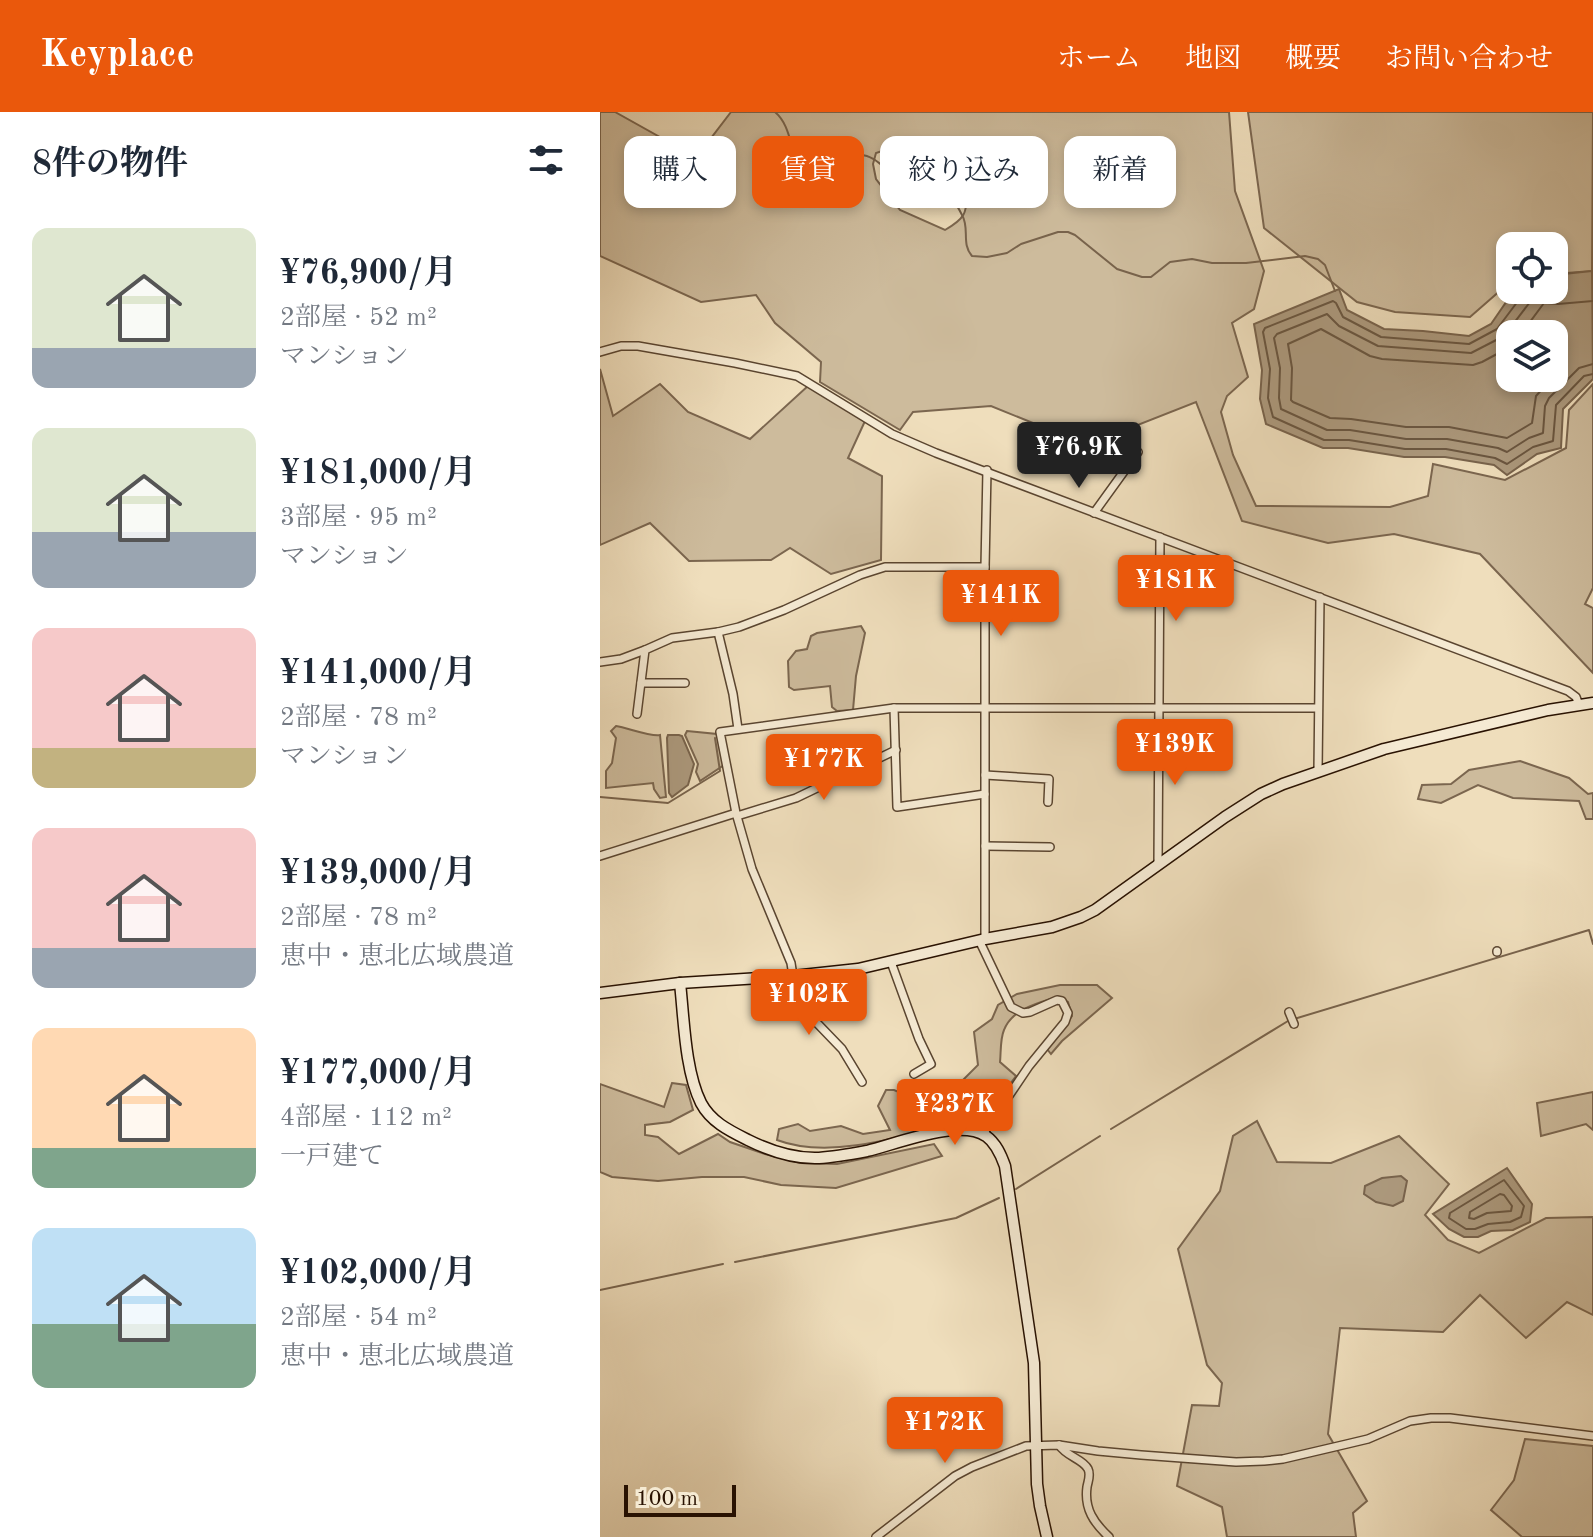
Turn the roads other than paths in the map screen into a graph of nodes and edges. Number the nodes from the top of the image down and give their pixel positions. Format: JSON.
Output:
{"nodes":[{"id":1,"x":600,"y":352,"type":"edge"},
{"id":2,"x":1138,"y":452,"type":"dead end"},
{"id":3,"x":987,"y":470,"type":"junction"},
{"id":4,"x":1094,"y":513,"type":"junction"},
{"id":5,"x":1160,"y":537,"type":"junction"},
{"id":6,"x":985,"y":567,"type":"junction"},
{"id":7,"x":1320,"y":597,"type":"junction"},
{"id":8,"x":718,"y":632,"type":"junction"},
{"id":9,"x":645,"y":650,"type":"junction"},
{"id":10,"x":600,"y":662,"type":"edge"},
{"id":11,"x":641,"y":683,"type":"junction"},
{"id":12,"x":685,"y":683,"type":"dead end"},
{"id":13,"x":1593,"y":703,"type":"edge"},
{"id":14,"x":1579,"y":705,"type":"junction"},
{"id":15,"x":894,"y":708,"type":"junction"},
{"id":16,"x":1318,"y":708,"type":"junction"},
{"id":17,"x":986,"y":709,"type":"junction"},
{"id":18,"x":1161,"y":709,"type":"junction"},
{"id":19,"x":637,"y":714,"type":"dead end"},
{"id":20,"x":738,"y":729,"type":"junction"},
{"id":21,"x":896,"y":750,"type":"junction"},
{"id":22,"x":1318,"y":771,"type":"junction"},
{"id":23,"x":985,"y":775,"type":"junction"},
{"id":24,"x":985,"y":794,"type":"junction"},
{"id":25,"x":1048,"y":802,"type":"dead end"},
{"id":26,"x":736,"y":814,"type":"junction"},
{"id":27,"x":985,"y":846,"type":"junction"},
{"id":28,"x":1050,"y":847,"type":"dead end"},
{"id":29,"x":600,"y":856,"type":"edge"},
{"id":30,"x":1158,"y":865,"type":"junction"},
{"id":31,"x":982,"y":939,"type":"junction"},
{"id":32,"x":891,"y":962,"type":"junction"},
{"id":33,"x":814,"y":973,"type":"junction"},
{"id":34,"x":793,"y":976,"type":"junction"},
{"id":35,"x":680,"y":983,"type":"junction"},
{"id":36,"x":600,"y":993,"type":"edge"},
{"id":37,"x":1290,"y":1013,"type":"dead end"},
{"id":38,"x":1294,"y":1024,"type":"dead end"},
{"id":39,"x":914,"y":1074,"type":"dead end"},
{"id":40,"x":862,"y":1082,"type":"dead end"},
{"id":41,"x":983,"y":1134,"type":"junction"},
{"id":42,"x":1593,"y":1436,"type":"edge"},
{"id":43,"x":1038,"y":1445,"type":"junction"},
{"id":44,"x":1059,"y":1445,"type":"junction"},
{"id":45,"x":876,"y":1537,"type":"edge"},
{"id":46,"x":1047,"y":1537,"type":"edge"},
{"id":47,"x":1109,"y":1537,"type":"edge"}],
"edges":[{"from":1,"to":3,"type":"street"},
{"from":2,"to":4,"type":"street"},
{"from":3,"to":4,"type":"street"},
{"from":3,"to":6,"type":"street"},
{"from":4,"to":5,"type":"street"},
{"from":5,"to":7,"type":"street"},
{"from":5,"to":18,"type":"street"},
{"from":6,"to":8,"type":"street"},
{"from":6,"to":17,"type":"street"},
{"from":7,"to":14,"type":"street"},
{"from":7,"to":16,"type":"street"},
{"from":8,"to":9,"type":"street"},
{"from":8,"to":20,"type":"street"},
{"from":9,"to":10,"type":"street"},
{"from":9,"to":11,"type":"street"},
{"from":11,"to":12,"type":"street"},
{"from":11,"to":19,"type":"street"},
{"from":13,"to":14,"type":"street"},
{"from":14,"to":22,"type":"street"},
{"from":15,"to":17,"type":"street"},
{"from":15,"to":20,"type":"street"},
{"from":15,"to":21,"type":"street"},
{"from":16,"to":18,"type":"street"},
{"from":16,"to":22,"type":"street"},
{"from":17,"to":18,"type":"street"},
{"from":17,"to":23,"type":"street"},
{"from":18,"to":30,"type":"street"},
{"from":20,"to":26,"type":"street"},
{"from":21,"to":24,"type":"street"},
{"from":21,"to":26,"type":"street"},
{"from":22,"to":30,"type":"street"},
{"from":23,"to":24,"type":"street"},
{"from":23,"to":25,"type":"street"},
{"from":24,"to":27,"type":"street"},
{"from":26,"to":29,"type":"street"},
{"from":26,"to":34,"type":"street"},
{"from":27,"to":28,"type":"street"},
{"from":27,"to":31,"type":"street"},
{"from":30,"to":31,"type":"street"},
{"from":31,"to":32,"type":"street"},
{"from":31,"to":41,"type":"street"},
{"from":32,"to":33,"type":"street"},
{"from":32,"to":39,"type":"street"},
{"from":33,"to":34,"type":"street"},
{"from":33,"to":40,"type":"street"},
{"from":34,"to":35,"type":"street"},
{"from":35,"to":36,"type":"street"},
{"from":35,"to":41,"type":"street"},
{"from":37,"to":38,"type":"street"},
{"from":41,"to":43,"type":"street"},
{"from":42,"to":44,"type":"street"},
{"from":43,"to":44,"type":"street"},
{"from":43,"to":45,"type":"street"},
{"from":43,"to":46,"type":"street"},
{"from":44,"to":47,"type":"street"}]}
